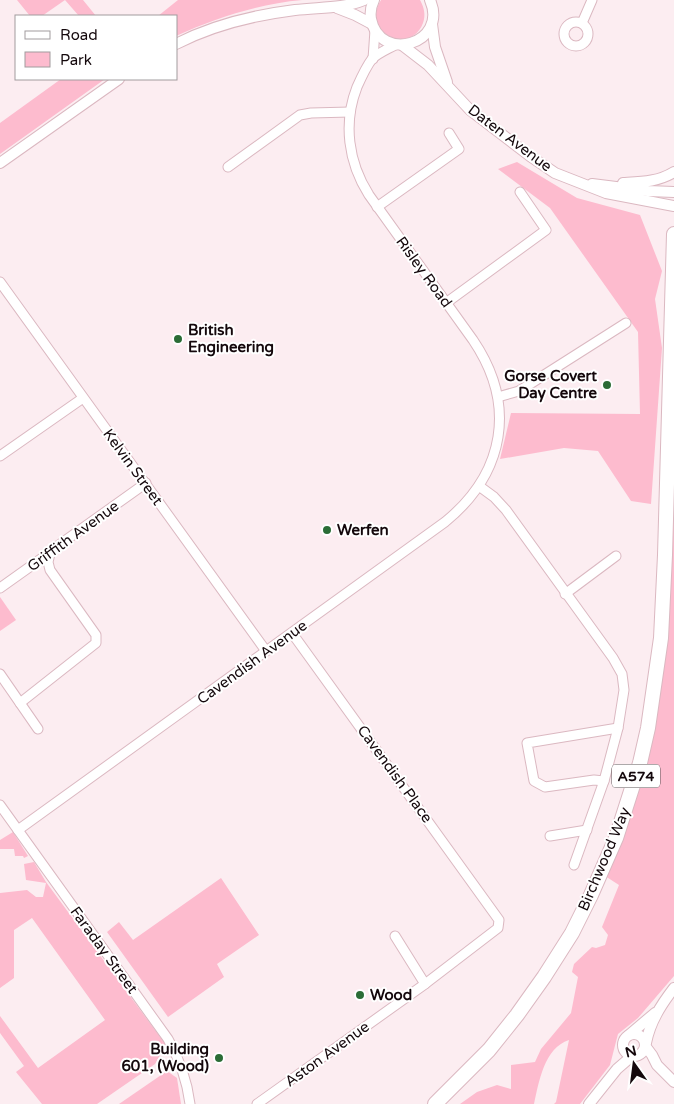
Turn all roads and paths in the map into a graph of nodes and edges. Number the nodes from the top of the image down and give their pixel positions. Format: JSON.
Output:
{"nodes":[{"id":1,"x":364,"y":0,"type":"edge"},
{"id":2,"x":374,"y":0,"type":"edge"},
{"id":3,"x":592,"y":0,"type":"edge"},
{"id":4,"x":433,"y":3,"type":"edge"},
{"id":5,"x":334,"y":7,"type":"junction"},
{"id":6,"x":432,"y":23,"type":"junction"},
{"id":7,"x":582,"y":23,"type":"dead end"},
{"id":8,"x":374,"y":27,"type":"junction"},
{"id":9,"x":178,"y":43,"type":"edge"},
{"id":10,"x":399,"y":45,"type":"junction"},
{"id":11,"x":373,"y":58,"type":"junction"},
{"id":12,"x":118,"y":80,"type":"edge"},
{"id":13,"x":448,"y":86,"type":"junction"},
{"id":14,"x":350,"y":112,"type":"junction"},
{"id":15,"x":449,"y":133,"type":"dead end"},
{"id":16,"x":0,"y":163,"type":"edge"},
{"id":17,"x":228,"y":167,"type":"dead end"},
{"id":18,"x":674,"y":172,"type":"edge"},
{"id":19,"x":579,"y":182,"type":"junction"},
{"id":20,"x":599,"y":184,"type":"junction"},
{"id":21,"x":520,"y":192,"type":"dead end"},
{"id":22,"x":674,"y":192,"type":"edge"},
{"id":23,"x":674,"y":206,"type":"edge"},
{"id":24,"x":377,"y":207,"type":"junction"},
{"id":25,"x":674,"y":234,"type":"edge"},
{"id":26,"x":0,"y":282,"type":"edge"},
{"id":27,"x":446,"y":303,"type":"junction"},
{"id":28,"x":674,"y":306,"type":"edge"},
{"id":29,"x":626,"y":324,"type":"dead end"},
{"id":30,"x":674,"y":365,"type":"edge"},
{"id":31,"x":670,"y":388,"type":"junction"},
{"id":32,"x":498,"y":397,"type":"junction"},
{"id":33,"x":83,"y":398,"type":"junction"},
{"id":34,"x":0,"y":456,"type":"edge"},
{"id":35,"x":146,"y":483,"type":"junction"},
{"id":36,"x":479,"y":486,"type":"junction"},
{"id":37,"x":50,"y":554,"type":"junction"},
{"id":38,"x":616,"y":556,"type":"dead end"},
{"id":39,"x":0,"y":588,"type":"edge"},
{"id":40,"x":565,"y":594,"type":"junction"},
{"id":41,"x":292,"y":633,"type":"junction"},
{"id":42,"x":266,"y":651,"type":"junction"},
{"id":43,"x":0,"y":674,"type":"edge"},
{"id":44,"x":20,"y":703,"type":"junction"},
{"id":45,"x":618,"y":728,"type":"junction"},
{"id":46,"x":38,"y":729,"type":"dead end"},
{"id":47,"x":604,"y":781,"type":"junction"},
{"id":48,"x":0,"y":805,"type":"edge"},
{"id":49,"x":18,"y":830,"type":"junction"},
{"id":50,"x":587,"y":830,"type":"junction"},
{"id":51,"x":550,"y":836,"type":"dead end"},
{"id":52,"x":574,"y":866,"type":"dead end"},
{"id":53,"x":497,"y":916,"type":"joint"},
{"id":54,"x":395,"y":936,"type":"dead end"},
{"id":55,"x":425,"y":984,"type":"junction"},
{"id":56,"x":674,"y":988,"type":"edge"},
{"id":57,"x":658,"y":1010,"type":"junction"},
{"id":58,"x":629,"y":1035,"type":"junction"},
{"id":59,"x":646,"y":1045,"type":"junction"},
{"id":60,"x":623,"y":1046,"type":"junction"},
{"id":61,"x":634,"y":1056,"type":"junction"},
{"id":62,"x":657,"y":1065,"type":"junction"},
{"id":63,"x":617,"y":1069,"type":"junction"},
{"id":64,"x":674,"y":1082,"type":"edge"},
{"id":65,"x":190,"y":1104,"type":"edge"},
{"id":66,"x":257,"y":1104,"type":"edge"},
{"id":67,"x":435,"y":1104,"type":"edge"},
{"id":68,"x":590,"y":1104,"type":"edge"}],
"edges":[{"from":1,"to":5,"type":"street"},
{"from":2,"to":8,"type":"street"},
{"from":3,"to":7,"type":"street"},
{"from":4,"to":6,"type":"street"},
{"from":5,"to":8,"type":"street"},
{"from":5,"to":9,"type":"street"},
{"from":6,"to":10,"type":"street"},
{"from":6,"to":13,"type":"street","name":"Daten Avenue"},
{"from":8,"to":10,"type":"street","name":"Daten Avenue"},
{"from":8,"to":11,"type":"street","name":"Risley Road"},
{"from":10,"to":11,"type":"street","name":"Risley Road"},
{"from":10,"to":13,"type":"street","name":"Daten Avenue"},
{"from":11,"to":14,"type":"street","name":"Risley Road"},
{"from":12,"to":16,"type":"street"},
{"from":13,"to":19,"type":"street","name":"Daten Avenue"},
{"from":14,"to":17,"type":"street"},
{"from":14,"to":24,"type":"street","name":"Risley Road"},
{"from":15,"to":24,"type":"street"},
{"from":18,"to":20,"type":"street"},
{"from":19,"to":20,"type":"street","name":"Daten Avenue"},
{"from":19,"to":23,"type":"street","name":"Daten Avenue"},
{"from":20,"to":22,"type":"street","name":"Daten Avenue"},
{"from":21,"to":27,"type":"street"},
{"from":24,"to":27,"type":"street","name":"Risley Road"},
{"from":25,"to":28,"type":"main road","name":"Birchwood Way","number":"A574"},
{"from":26,"to":33,"type":"street","name":"Kelvin Street"},
{"from":27,"to":32,"type":"street","name":"Risley Road"},
{"from":28,"to":31,"type":"main road","name":"Birchwood Way","number":"A574"},
{"from":29,"to":32,"type":"street"},
{"from":30,"to":31,"type":"main road","name":"Birchwood Way","number":"A574"},
{"from":31,"to":67,"type":"main road","name":"Birchwood Way","number":"A574"},
{"from":32,"to":36,"type":"street","name":"Risley Road"},
{"from":33,"to":34,"type":"street"},
{"from":33,"to":35,"type":"street","name":"Kelvin Street"},
{"from":35,"to":37,"type":"street","name":"Griffith Avenue"},
{"from":35,"to":42,"type":"street","name":"Kelvin Street"},
{"from":36,"to":40,"type":"street"},
{"from":36,"to":41,"type":"street","name":"Cavendish Avenue"},
{"from":37,"to":39,"type":"street","name":"Griffith Avenue"},
{"from":37,"to":44,"type":"street"},
{"from":38,"to":40,"type":"street"},
{"from":40,"to":45,"type":"street"},
{"from":41,"to":42,"type":"street","name":"Cavendish Avenue"},
{"from":41,"to":53,"type":"street","name":"Cavendish Place"},
{"from":42,"to":49,"type":"street","name":"Cavendish Avenue"},
{"from":43,"to":44,"type":"street"},
{"from":44,"to":46,"type":"street"},
{"from":45,"to":47,"type":"street"},
{"from":45,"to":47,"type":"street"},
{"from":47,"to":50,"type":"street"},
{"from":48,"to":49,"type":"street","name":"Faraday Street"},
{"from":49,"to":65,"type":"street","name":"Faraday Street"},
{"from":50,"to":51,"type":"street"},
{"from":50,"to":52,"type":"street"},
{"from":53,"to":55,"type":"street","name":"Aston Avenue"},
{"from":54,"to":55,"type":"street"},
{"from":55,"to":66,"type":"street","name":"Aston Avenue"},
{"from":56,"to":57,"type":"street"},
{"from":57,"to":58,"type":"street"},
{"from":57,"to":59,"type":"street"},
{"from":58,"to":59,"type":"street"},
{"from":58,"to":60,"type":"street"},
{"from":59,"to":61,"type":"street"},
{"from":59,"to":62,"type":"street"},
{"from":60,"to":61,"type":"street"},
{"from":60,"to":63,"type":"street"},
{"from":61,"to":62,"type":"street"},
{"from":61,"to":63,"type":"street"},
{"from":62,"to":64,"type":"street"},
{"from":63,"to":68,"type":"street"}]}
